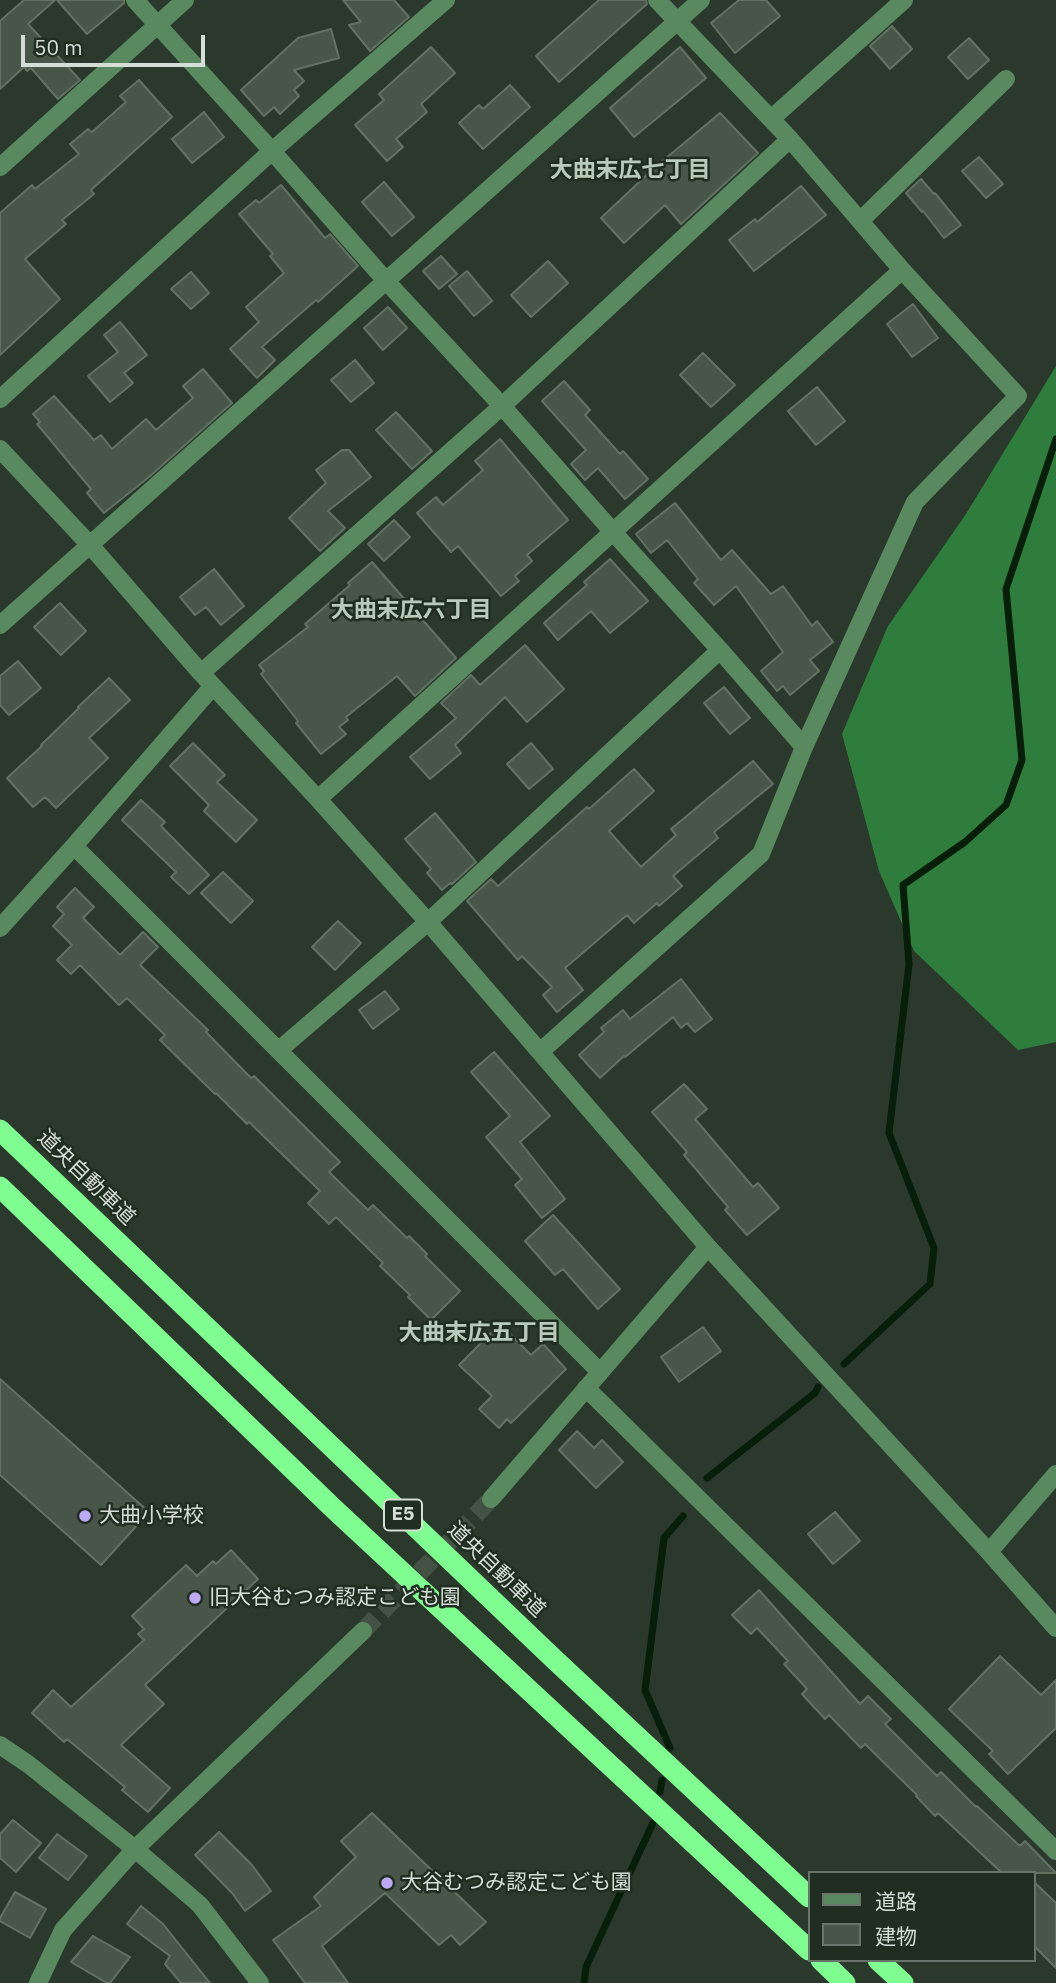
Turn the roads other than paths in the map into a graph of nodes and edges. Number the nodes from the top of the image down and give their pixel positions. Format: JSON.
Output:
{"nodes":[{"id":1,"x":135,"y":0,"type":"edge"},
{"id":2,"x":186,"y":0,"type":"edge"},
{"id":3,"x":446,"y":0,"type":"edge"},
{"id":4,"x":657,"y":0,"type":"edge"},
{"id":5,"x":701,"y":0,"type":"edge"},
{"id":6,"x":904,"y":0,"type":"edge"},
{"id":7,"x":677,"y":22,"type":"junction"},
{"id":8,"x":158,"y":24,"type":"junction"},
{"id":9,"x":1006,"y":79,"type":"dead end"},
{"id":10,"x":771,"y":119,"type":"junction"},
{"id":11,"x":790,"y":139,"type":"junction"},
{"id":12,"x":272,"y":151,"type":"junction"},
{"id":13,"x":0,"y":167,"type":"edge"},
{"id":14,"x":860,"y":221,"type":"junction"},
{"id":15,"x":902,"y":270,"type":"junction"},
{"id":16,"x":387,"y":282,"type":"junction"},
{"id":17,"x":0,"y":399,"type":"edge"},
{"id":18,"x":502,"y":406,"type":"junction"},
{"id":19,"x":0,"y":449,"type":"edge"},
{"id":20,"x":613,"y":532,"type":"junction"},
{"id":21,"x":90,"y":545,"type":"junction"},
{"id":22,"x":0,"y":625,"type":"edge"},
{"id":23,"x":720,"y":650,"type":"junction"},
{"id":24,"x":207,"y":679,"type":"junction"},
{"id":25,"x":804,"y":747,"type":"junction"},
{"id":26,"x":318,"y":799,"type":"junction"},
{"id":27,"x":74,"y":846,"type":"junction"},
{"id":28,"x":428,"y":922,"type":"junction"},
{"id":29,"x":0,"y":928,"type":"edge"},
{"id":30,"x":279,"y":1050,"type":"junction"},
{"id":31,"x":540,"y":1052,"type":"junction"},
{"id":32,"x":0,"y":1130,"type":"edge"},
{"id":33,"x":0,"y":1187,"type":"edge"},
{"id":34,"x":708,"y":1247,"type":"junction"},
{"id":35,"x":600,"y":1372,"type":"junction"},
{"id":36,"x":586,"y":1388,"type":"junction"},
{"id":37,"x":1056,"y":1474,"type":"edge"},
{"id":38,"x":491,"y":1499,"type":"tunnel mouth"},
{"id":39,"x":989,"y":1552,"type":"junction"},
{"id":40,"x":1056,"y":1628,"type":"edge"},
{"id":41,"x":363,"y":1631,"type":"tunnel mouth"},
{"id":42,"x":2,"y":1752,"type":"edge"},
{"id":43,"x":135,"y":1849,"type":"junction"},
{"id":44,"x":1056,"y":1851,"type":"edge"},
{"id":45,"x":808,"y":1896,"type":"edge"},
{"id":46,"x":808,"y":1949,"type":"edge"},
{"id":47,"x":823,"y":1962,"type":"edge"},
{"id":48,"x":880,"y":1962,"type":"edge"},
{"id":49,"x":38,"y":1983,"type":"edge"},
{"id":50,"x":260,"y":1983,"type":"edge"},
{"id":51,"x":845,"y":1983,"type":"edge"},
{"id":52,"x":903,"y":1983,"type":"edge"}],
"edges":[{"from":1,"to":8,"type":"street"},
{"from":2,"to":8,"type":"street"},
{"from":3,"to":12,"type":"street"},
{"from":4,"to":7,"type":"street"},
{"from":5,"to":7,"type":"street"},
{"from":6,"to":10,"type":"street"},
{"from":7,"to":10,"type":"street"},
{"from":7,"to":16,"type":"street"},
{"from":8,"to":12,"type":"street"},
{"from":8,"to":13,"type":"street"},
{"from":9,"to":14,"type":"street"},
{"from":10,"to":11,"type":"street"},
{"from":11,"to":14,"type":"street"},
{"from":11,"to":18,"type":"street"},
{"from":12,"to":16,"type":"street"},
{"from":12,"to":17,"type":"street"},
{"from":14,"to":15,"type":"street"},
{"from":15,"to":20,"type":"street"},
{"from":15,"to":25,"type":"street"},
{"from":16,"to":18,"type":"street"},
{"from":16,"to":21,"type":"street"},
{"from":18,"to":20,"type":"street"},
{"from":18,"to":24,"type":"street"},
{"from":19,"to":21,"type":"street"},
{"from":20,"to":23,"type":"street"},
{"from":20,"to":26,"type":"street"},
{"from":21,"to":22,"type":"street"},
{"from":21,"to":24,"type":"street"},
{"from":23,"to":25,"type":"street"},
{"from":23,"to":28,"type":"street"},
{"from":24,"to":26,"type":"street"},
{"from":24,"to":27,"type":"street"},
{"from":25,"to":31,"type":"street"},
{"from":26,"to":28,"type":"street"},
{"from":27,"to":29,"type":"street"},
{"from":27,"to":30,"type":"street"},
{"from":28,"to":30,"type":"street"},
{"from":28,"to":31,"type":"street"},
{"from":30,"to":35,"type":"street"},
{"from":31,"to":34,"type":"street"},
{"from":32,"to":45,"type":"highway","name":"道央自動車道","number":"E5"},
{"from":33,"to":46,"type":"highway","number":"E5"},
{"from":34,"to":35,"type":"street"},
{"from":34,"to":39,"type":"street"},
{"from":35,"to":36,"type":"street"},
{"from":36,"to":38,"type":"street"},
{"from":36,"to":44,"type":"street"},
{"from":37,"to":39,"type":"street"},
{"from":39,"to":40,"type":"street"},
{"from":41,"to":43,"type":"street"},
{"from":42,"to":43,"type":"street"},
{"from":43,"to":49,"type":"street"},
{"from":43,"to":50,"type":"street"},
{"from":47,"to":51,"type":"highway"},
{"from":48,"to":52,"type":"highway"}]}
